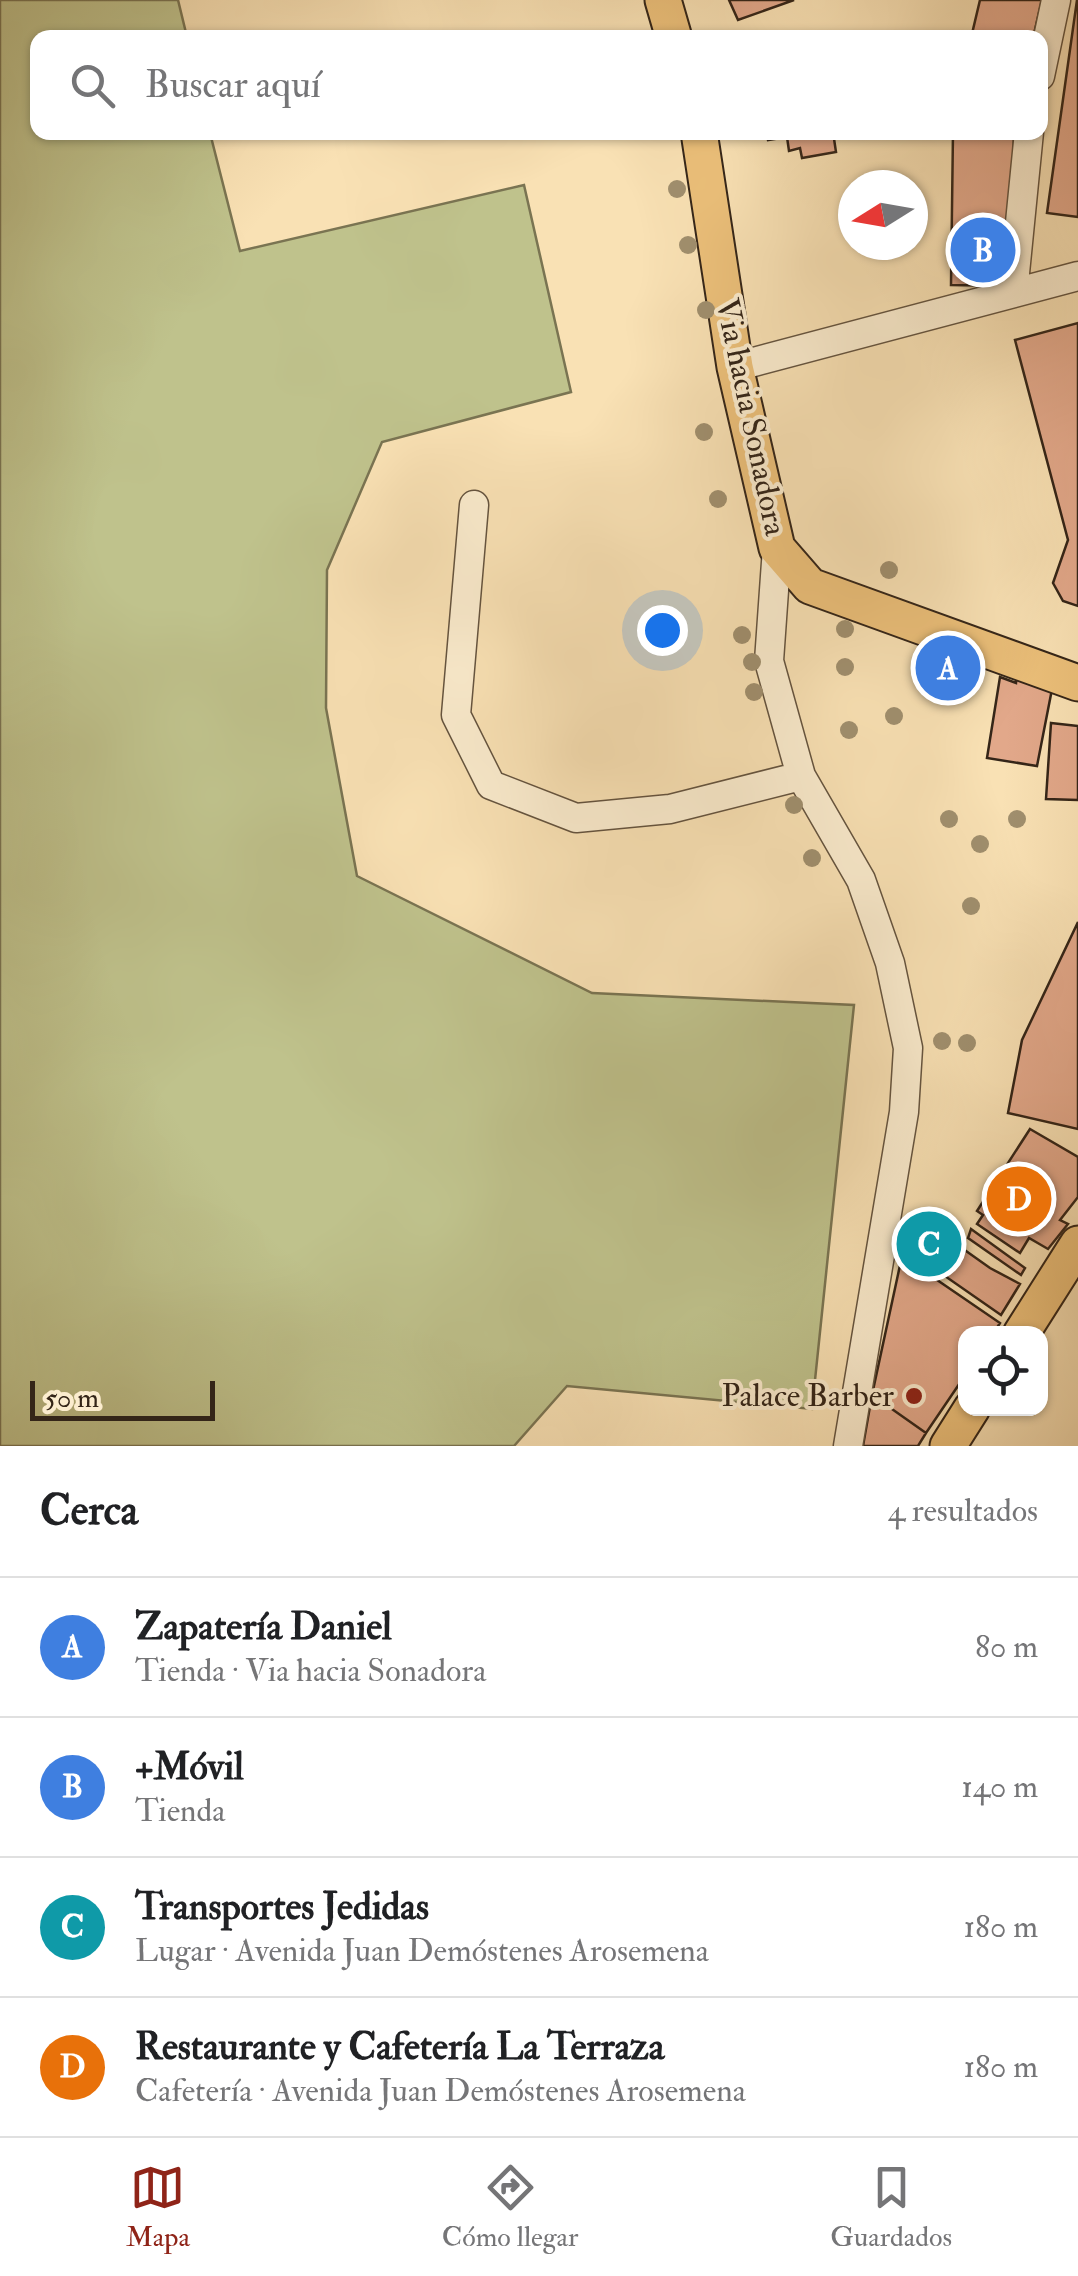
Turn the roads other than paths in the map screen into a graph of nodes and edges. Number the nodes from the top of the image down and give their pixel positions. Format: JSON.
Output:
{"nodes":[{"id":1,"x":662,"y":0,"type":"edge"},
{"id":2,"x":1056,"y":0,"type":"edge"},
{"id":3,"x":671,"y":30,"type":"edge"},
{"id":4,"x":1048,"y":38,"type":"edge"},
{"id":5,"x":700,"y":140,"type":"edge"},
{"id":6,"x":1028,"y":140,"type":"edge"},
{"id":7,"x":1078,"y":276,"type":"edge"},
{"id":8,"x":1013,"y":293,"type":"junction"},
{"id":9,"x":735,"y":367,"type":"junction"},
{"id":10,"x":474,"y":505,"type":"dead end"},
{"id":11,"x":777,"y":548,"type":"junction"},
{"id":12,"x":1078,"y":684,"type":"edge"},
{"id":13,"x":801,"y":776,"type":"junction"},
{"id":14,"x":1078,"y":1244,"type":"edge"},
{"id":15,"x":1025,"y":1326,"type":"edge"},
{"id":16,"x":967,"y":1416,"type":"edge"},
{"id":17,"x":848,"y":1446,"type":"edge"},
{"id":18,"x":948,"y":1446,"type":"edge"}],
"edges":[{"from":1,"to":3,"type":"main road"},
{"from":2,"to":4,"type":"street"},
{"from":5,"to":9,"type":"main road","name":"Via hacia Sonadora"},
{"from":6,"to":8,"type":"street"},
{"from":7,"to":8,"type":"street"},
{"from":8,"to":9,"type":"street"},
{"from":9,"to":11,"type":"main road","name":"Via hacia Sonadora"},
{"from":10,"to":13,"type":"street"},
{"from":11,"to":12,"type":"main road","name":"Via hacia Sonadora"},
{"from":11,"to":13,"type":"street"},
{"from":13,"to":17,"type":"street"},
{"from":14,"to":15,"type":"main road"},
{"from":16,"to":18,"type":"main road"}]}
